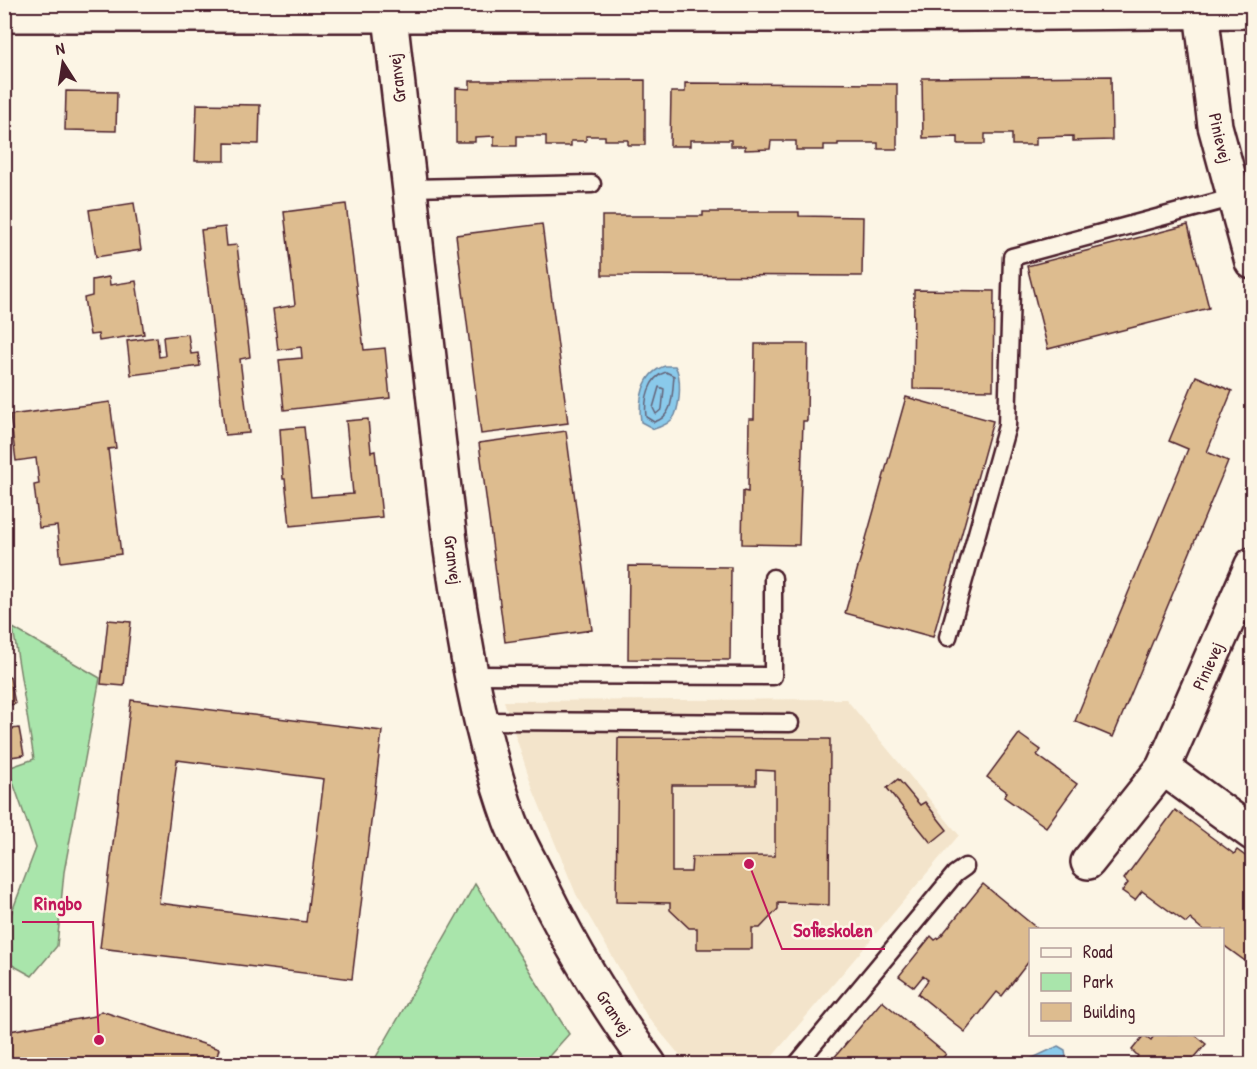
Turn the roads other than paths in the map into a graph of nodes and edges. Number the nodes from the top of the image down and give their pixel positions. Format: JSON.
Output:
{"nodes":[{"id":1,"x":873,"y":10,"type":"edge"},
{"id":2,"x":1201,"y":11,"type":"junction"},
{"id":3,"x":1252,"y":11,"type":"edge"},
{"id":4,"x":4,"y":15,"type":"edge"},
{"id":5,"x":390,"y":16,"type":"junction"},
{"id":6,"x":592,"y":184,"type":"dead end"},
{"id":7,"x":410,"y":188,"type":"junction"},
{"id":8,"x":1235,"y":197,"type":"junction"},
{"id":9,"x":1252,"y":262,"type":"edge"},
{"id":10,"x":1252,"y":565,"type":"edge"},
{"id":11,"x":773,"y":578,"type":"dead end"},
{"id":12,"x":948,"y":637,"type":"dead end"},
{"id":13,"x":472,"y":675,"type":"junction"},
{"id":14,"x":482,"y":721,"type":"junction"},
{"id":15,"x":790,"y":723,"type":"dead end"},
{"id":16,"x":1163,"y":768,"type":"junction"},
{"id":17,"x":1252,"y":833,"type":"edge"},
{"id":18,"x":1088,"y":862,"type":"dead end"},
{"id":19,"x":965,"y":867,"type":"dead end"},
{"id":20,"x":649,"y":1065,"type":"edge"},
{"id":21,"x":797,"y":1065,"type":"edge"}],
"edges":[{"from":1,"to":2,"type":"street"},
{"from":1,"to":5,"type":"street"},
{"from":2,"to":3,"type":"street"},
{"from":2,"to":8,"type":"street","name":"Pinievej"},
{"from":4,"to":5,"type":"street"},
{"from":5,"to":7,"type":"street","name":"Granvej"},
{"from":6,"to":7,"type":"lane"},
{"from":7,"to":13,"type":"street","name":"Granvej"},
{"from":8,"to":9,"type":"street","name":"Pinievej"},
{"from":8,"to":12,"type":"lane"},
{"from":10,"to":16,"type":"street","name":"Pinievej"},
{"from":11,"to":13,"type":"lane"},
{"from":13,"to":14,"type":"street","name":"Granvej"},
{"from":14,"to":15,"type":"lane"},
{"from":14,"to":20,"type":"street","name":"Granvej"},
{"from":16,"to":17,"type":"street"},
{"from":16,"to":18,"type":"street","name":"Pinievej"},
{"from":19,"to":21,"type":"lane"}]}
